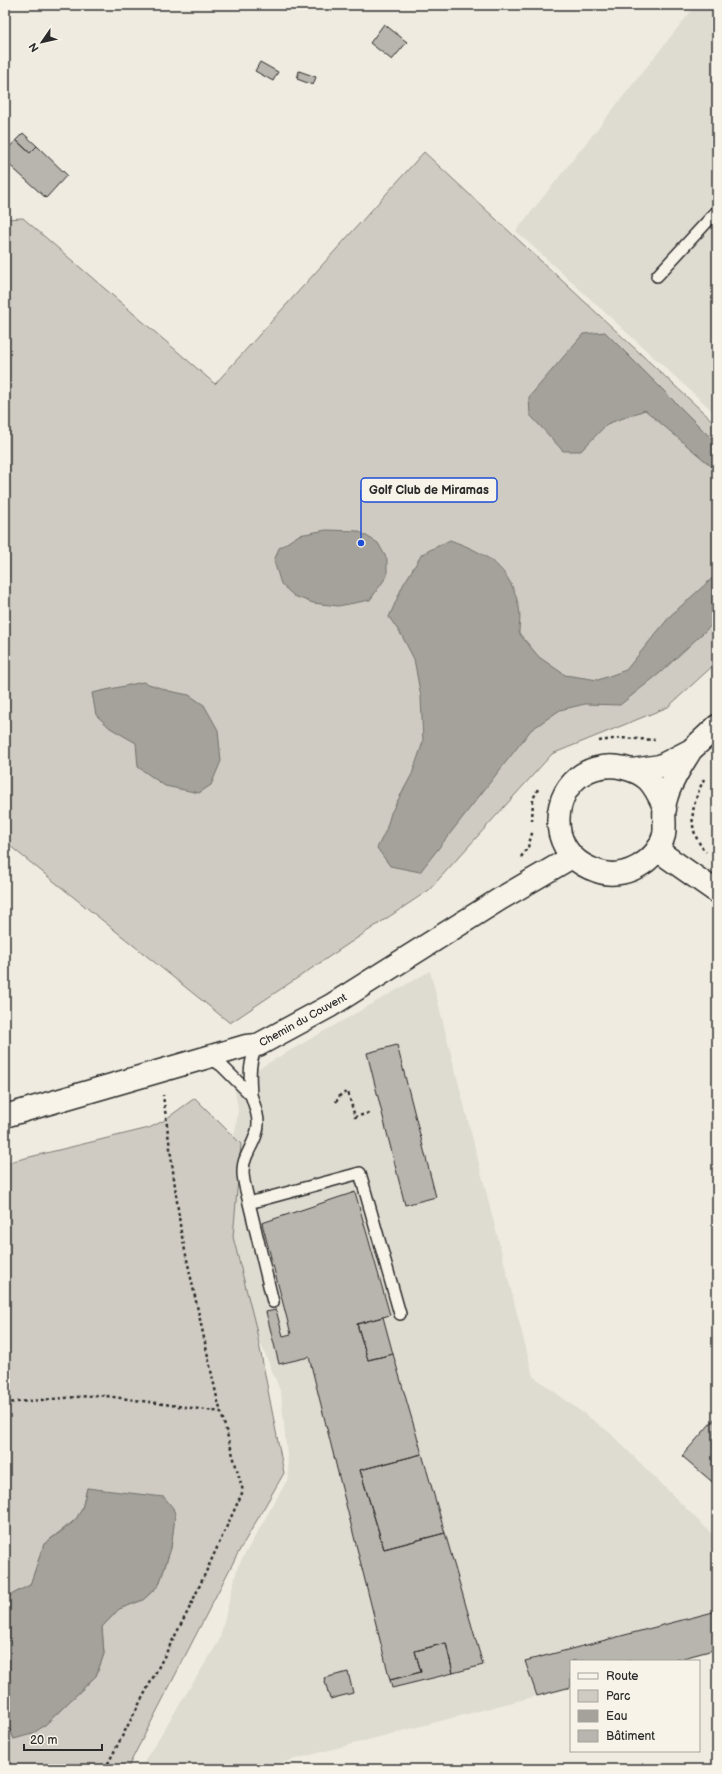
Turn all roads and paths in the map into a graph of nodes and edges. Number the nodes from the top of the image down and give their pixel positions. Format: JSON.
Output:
{"nodes":[{"id":1,"x":717,"y":211,"type":"edge"},
{"id":2,"x":656,"y":276,"type":"dead end"},
{"id":3,"x":717,"y":726,"type":"edge"},
{"id":4,"x":691,"y":750,"type":"junction"},
{"id":5,"x":632,"y":770,"type":"junction"},
{"id":6,"x":707,"y":774,"type":"dead end"},
{"id":7,"x":665,"y":808,"type":"junction"},
{"id":8,"x":657,"y":850,"type":"junction"},
{"id":9,"x":707,"y":854,"type":"dead end"},
{"id":10,"x":572,"y":857,"type":"junction"},
{"id":11,"x":717,"y":892,"type":"edge"},
{"id":12,"x":258,"y":1045,"type":"junction"},
{"id":13,"x":209,"y":1057,"type":"junction"},
{"id":14,"x":160,"y":1071,"type":"junction"},
{"id":15,"x":251,"y":1095,"type":"junction"},
{"id":16,"x":336,"y":1102,"type":"dead end"},
{"id":17,"x":369,"y":1113,"type":"dead end"},
{"id":18,"x":5,"y":1116,"type":"edge"},
{"id":19,"x":250,"y":1203,"type":"junction"},
{"id":20,"x":273,"y":1302,"type":"dead end"},
{"id":21,"x":400,"y":1314,"type":"dead end"},
{"id":22,"x":5,"y":1403,"type":"edge"},
{"id":23,"x":221,"y":1412,"type":"junction"},
{"id":24,"x":105,"y":1769,"type":"edge"}],
"edges":[{"from":1,"to":2,"type":"lane"},
{"from":3,"to":4,"type":"street"},
{"from":4,"to":5,"type":"street"},
{"from":4,"to":7,"type":"street"},
{"from":5,"to":7,"type":"street"},
{"from":5,"to":10,"type":"street"},
{"from":6,"to":9,"type":"path"},
{"from":7,"to":8,"type":"street"},
{"from":8,"to":10,"type":"street"},
{"from":8,"to":11,"type":"street"},
{"from":10,"to":12,"type":"street","name":"Chemin du Couvent"},
{"from":12,"to":13,"type":"street","name":"Chemin du Couvent"},
{"from":12,"to":15,"type":"lane"},
{"from":13,"to":14,"type":"street","name":"Chemin du Couvent"},
{"from":13,"to":15,"type":"lane"},
{"from":14,"to":18,"type":"street","name":"Chemin du Couvent"},
{"from":14,"to":23,"type":"path"},
{"from":15,"to":19,"type":"lane"},
{"from":16,"to":17,"type":"path"},
{"from":19,"to":20,"type":"lane"},
{"from":19,"to":21,"type":"lane"},
{"from":22,"to":23,"type":"path"},
{"from":23,"to":24,"type":"path"}]}
